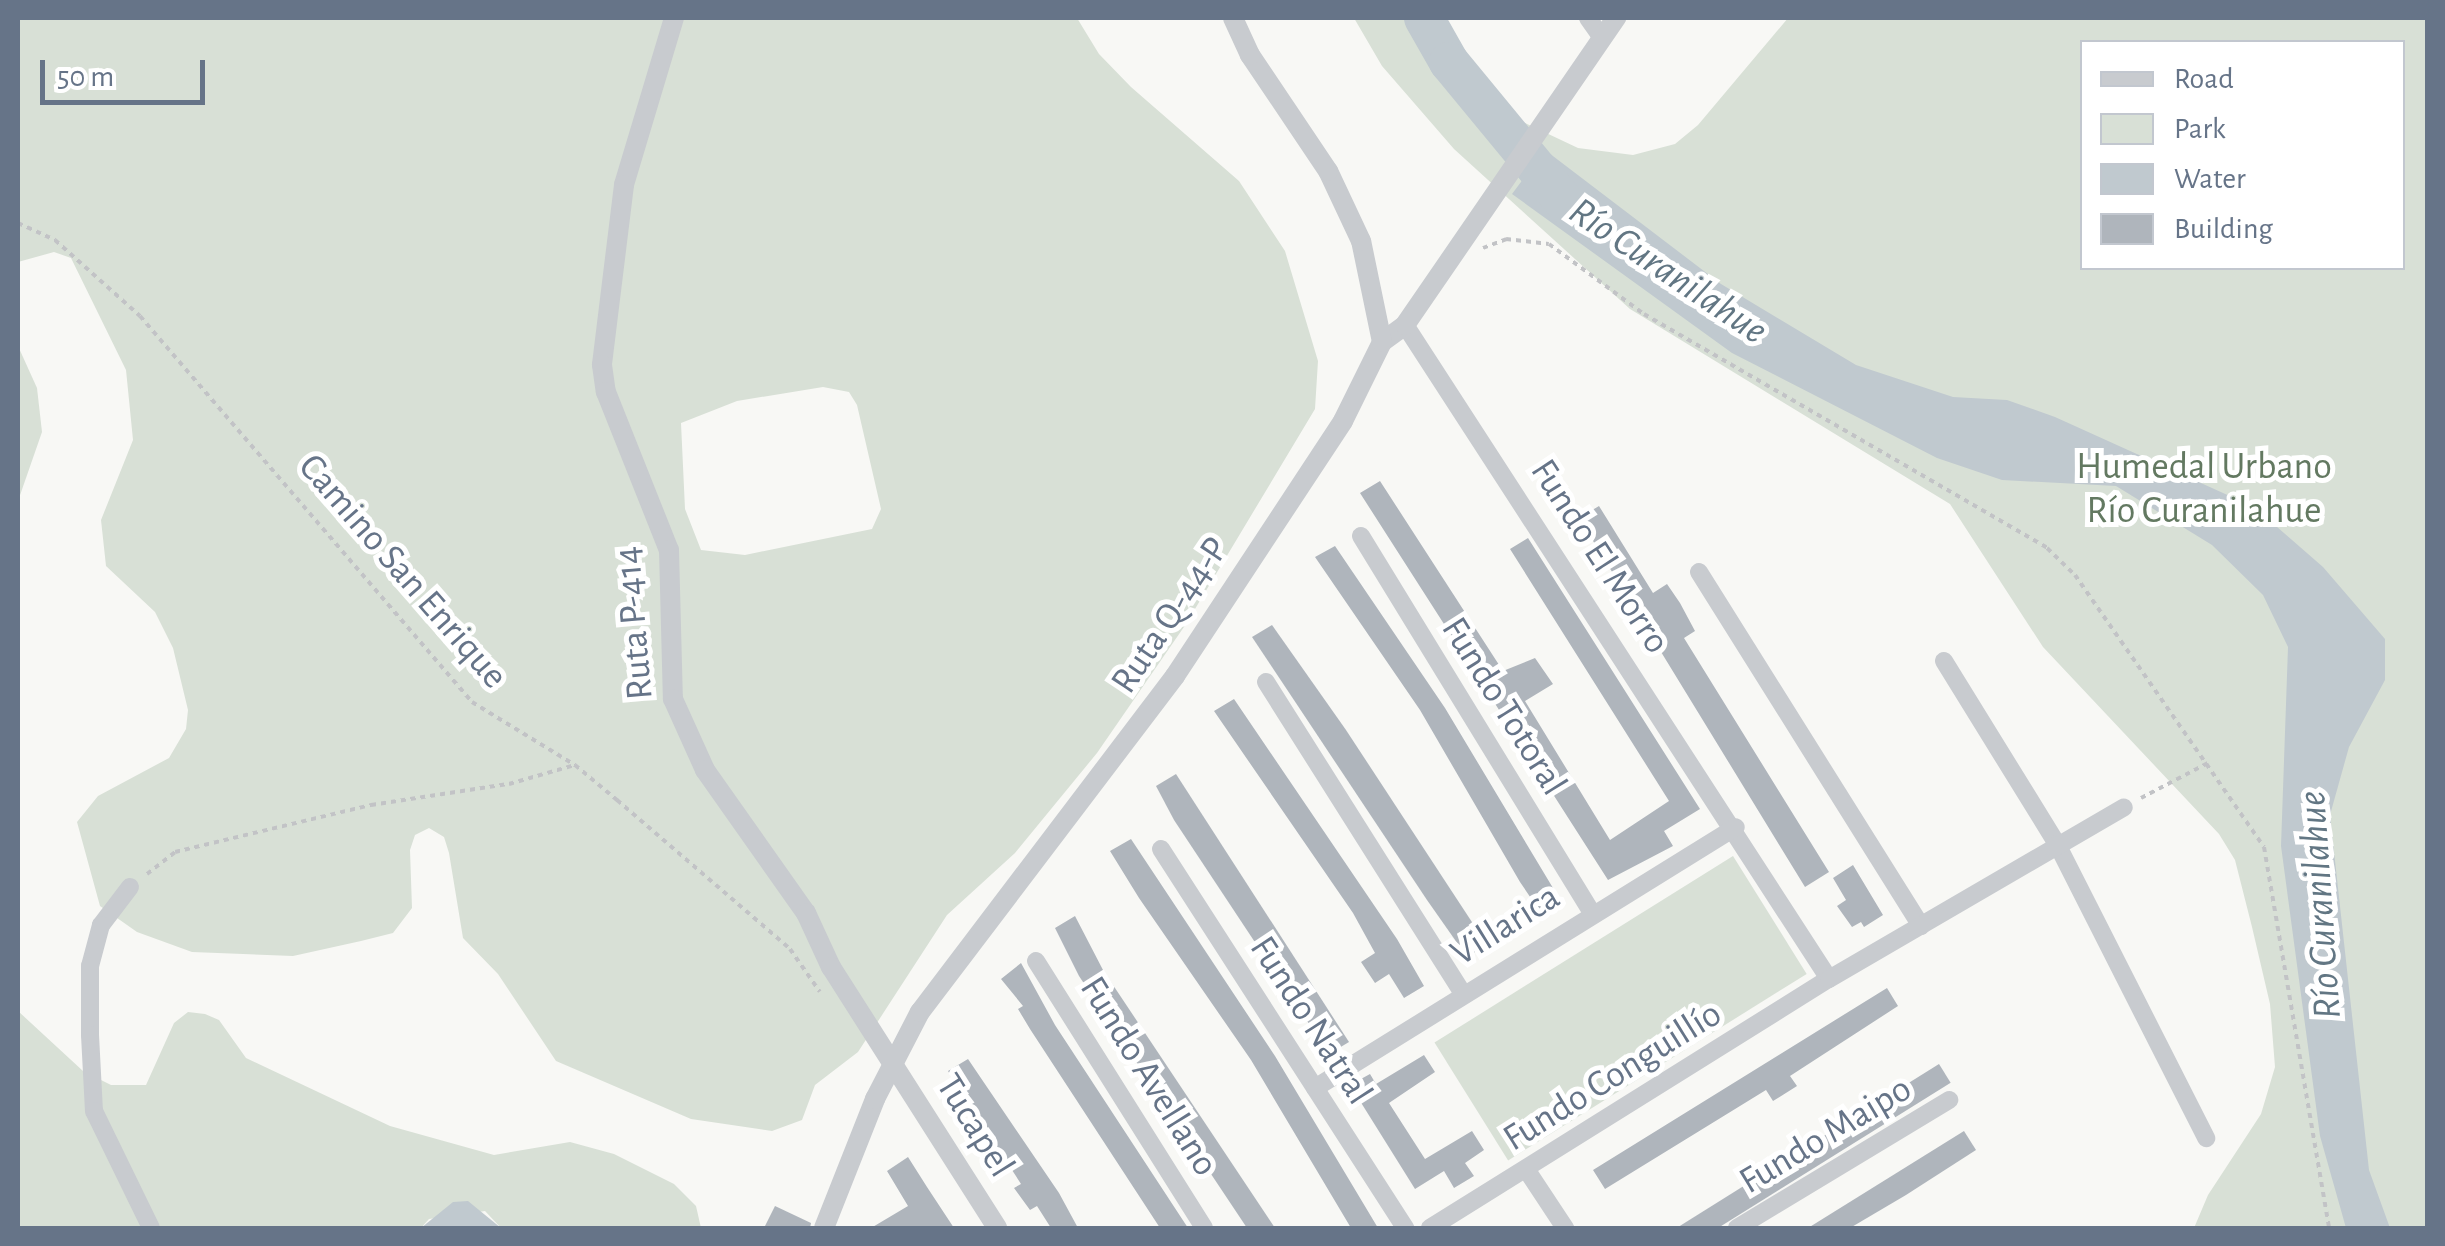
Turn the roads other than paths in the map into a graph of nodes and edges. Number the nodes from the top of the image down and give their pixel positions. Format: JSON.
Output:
{"nodes":[{"id":1,"x":674,"y":18,"type":"edge"},
{"id":2,"x":1233,"y":18,"type":"edge"},
{"id":3,"x":1588,"y":18,"type":"edge"},
{"id":4,"x":1616,"y":18,"type":"edge"},
{"id":5,"x":1602,"y":38,"type":"junction"},
{"id":6,"x":1406,"y":325,"type":"junction"},
{"id":7,"x":1382,"y":342,"type":"junction"},
{"id":8,"x":1361,"y":536,"type":"dead end"},
{"id":9,"x":1699,"y":572,"type":"dead end"},
{"id":10,"x":1944,"y":661,"type":"dead end"},
{"id":11,"x":1266,"y":682,"type":"dead end"},
{"id":12,"x":2124,"y":807,"type":"road end"},
{"id":13,"x":1736,"y":826,"type":"junction"},
{"id":14,"x":2057,"y":844,"type":"junction"},
{"id":15,"x":1161,"y":849,"type":"dead end"},
{"id":16,"x":130,"y":886,"type":"road end"},
{"id":17,"x":1591,"y":911,"type":"junction"},
{"id":18,"x":1921,"y":926,"type":"junction"},
{"id":19,"x":1036,"y":961,"type":"dead end"},
{"id":20,"x":1829,"y":980,"type":"junction"},
{"id":21,"x":1462,"y":992,"type":"junction"},
{"id":22,"x":891,"y":1062,"type":"junction"},
{"id":23,"x":1315,"y":1088,"type":"junction"},
{"id":24,"x":1949,"y":1100,"type":"dead end"},
{"id":25,"x":2206,"y":1138,"type":"dead end"},
{"id":26,"x":1526,"y":1170,"type":"junction"},
{"id":27,"x":151,"y":1228,"type":"edge"},
{"id":28,"x":824,"y":1228,"type":"edge"},
{"id":29,"x":995,"y":1228,"type":"edge"},
{"id":30,"x":1204,"y":1228,"type":"edge"},
{"id":31,"x":1406,"y":1228,"type":"edge"},
{"id":32,"x":1430,"y":1228,"type":"edge"},
{"id":33,"x":1564,"y":1228,"type":"edge"},
{"id":34,"x":1737,"y":1228,"type":"edge"}],
"edges":[{"from":1,"to":22,"type":"street","name":"Ruta P-414"},
{"from":2,"to":7,"type":"street"},
{"from":3,"to":5,"type":"street"},
{"from":4,"to":5,"type":"street"},
{"from":5,"to":6,"type":"street"},
{"from":6,"to":7,"type":"street"},
{"from":6,"to":13,"type":"street","name":"Fundo El Morro"},
{"from":7,"to":22,"type":"street","name":"Ruta Q-44-P"},
{"from":8,"to":17,"type":"street","name":"Fundo Totoral"},
{"from":9,"to":18,"type":"street"},
{"from":10,"to":14,"type":"street"},
{"from":11,"to":21,"type":"street"},
{"from":12,"to":14,"type":"street","name":"Fundo Conguillío"},
{"from":13,"to":17,"type":"street","name":"Villarica"},
{"from":13,"to":20,"type":"street"},
{"from":14,"to":18,"type":"street","name":"Fundo Conguillío"},
{"from":14,"to":25,"type":"street"},
{"from":15,"to":23,"type":"street","name":"Fundo Natral"},
{"from":16,"to":27,"type":"street"},
{"from":17,"to":21,"type":"street","name":"Villarica"},
{"from":18,"to":20,"type":"street","name":"Fundo Conguillío"},
{"from":19,"to":30,"type":"street","name":"Fundo Avellano"},
{"from":20,"to":26,"type":"street","name":"Fundo Conguillío"},
{"from":21,"to":23,"type":"street","name":"Villarica"},
{"from":22,"to":28,"type":"street","name":"Ruta Q-44-P"},
{"from":22,"to":29,"type":"street","name":"Tucapel"},
{"from":23,"to":31,"type":"street","name":"Fundo Natral"},
{"from":24,"to":34,"type":"street","name":"Fundo Maipo"},
{"from":26,"to":32,"type":"street","name":"Fundo Conguillío"},
{"from":26,"to":33,"type":"street"}]}
